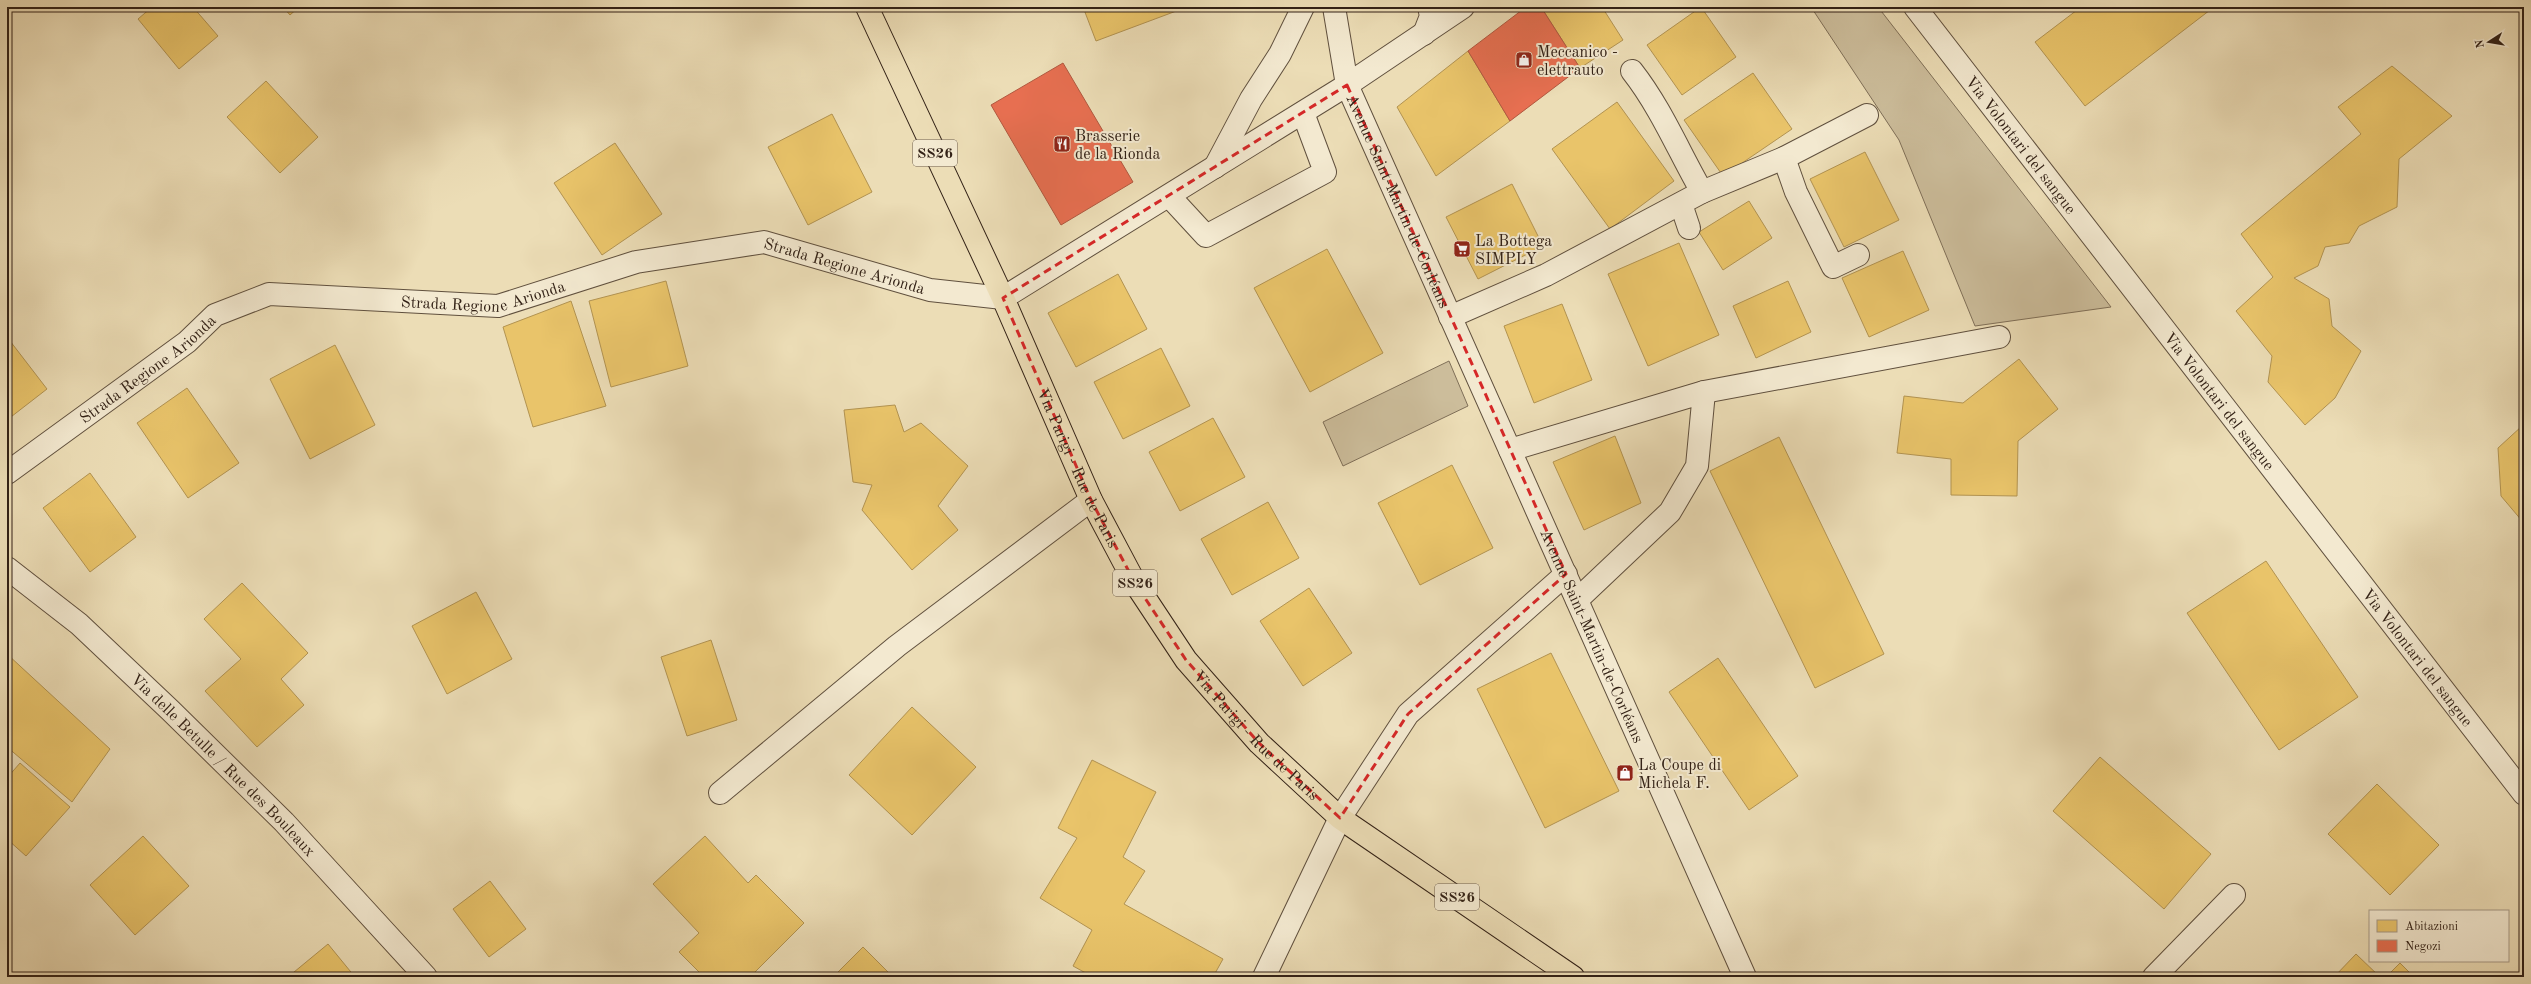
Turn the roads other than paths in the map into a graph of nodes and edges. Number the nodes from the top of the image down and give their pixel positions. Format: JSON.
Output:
{"nodes":[{"id":1,"x":867,"y":7,"type":"edge"},
{"id":2,"x":1303,"y":7,"type":"edge"},
{"id":3,"x":1334,"y":7,"type":"edge"},
{"id":4,"x":1429,"y":7,"type":"edge"},
{"id":5,"x":1463,"y":7,"type":"edge"},
{"id":6,"x":1915,"y":7,"type":"edge"},
{"id":7,"x":1424,"y":34,"type":"junction"},
{"id":8,"x":1632,"y":71,"type":"dead end"},
{"id":9,"x":1347,"y":85,"type":"junction"},
{"id":10,"x":1303,"y":113,"type":"junction"},
{"id":11,"x":1866,"y":116,"type":"dead end"},
{"id":12,"x":1784,"y":158,"type":"junction"},
{"id":13,"x":1215,"y":168,"type":"junction"},
{"id":14,"x":1702,"y":192,"type":"junction"},
{"id":15,"x":1170,"y":197,"type":"junction"},
{"id":16,"x":1681,"y":204,"type":"junction"},
{"id":17,"x":1689,"y":228,"type":"dead end"},
{"id":18,"x":1858,"y":255,"type":"dead end"},
{"id":19,"x":1003,"y":298,"type":"junction"},
{"id":20,"x":1450,"y":316,"type":"junction"},
{"id":21,"x":2000,"y":337,"type":"dead end"},
{"id":22,"x":1704,"y":392,"type":"junction"},
{"id":23,"x":1510,"y":450,"type":"junction"},
{"id":24,"x":7,"y":473,"type":"edge"},
{"id":25,"x":1091,"y":500,"type":"junction"},
{"id":26,"x":7,"y":568,"type":"edge"},
{"id":27,"x":1566,"y":574,"type":"junction"},
{"id":28,"x":1577,"y":600,"type":"junction"},
{"id":29,"x":720,"y":793,"type":"dead end"},
{"id":30,"x":2524,"y":794,"type":"edge"},
{"id":31,"x":1340,"y":818,"type":"junction"},
{"id":32,"x":2234,"y":895,"type":"dead end"},
{"id":33,"x":426,"y":977,"type":"edge"},
{"id":34,"x":1264,"y":977,"type":"edge"},
{"id":35,"x":1573,"y":977,"type":"edge"},
{"id":36,"x":1745,"y":977,"type":"edge"},
{"id":37,"x":2154,"y":977,"type":"edge"}],
"edges":[{"from":1,"to":19,"type":"main road","name":"Via Parigi - Rue de Paris","number":"SS26"},
{"from":2,"to":13,"type":"street"},
{"from":3,"to":9,"type":"street","name":"Avenue Saint-Martin-de-Corléans"},
{"from":4,"to":7,"type":"street"},
{"from":5,"to":7,"type":"street"},
{"from":6,"to":30,"type":"street","name":"Via Volontari del sangue"},
{"from":7,"to":9,"type":"street"},
{"from":8,"to":14,"type":"street"},
{"from":9,"to":10,"type":"street"},
{"from":9,"to":20,"type":"street","name":"Avenue Saint-Martin-de-Corléans"},
{"from":10,"to":13,"type":"street"},
{"from":10,"to":15,"type":"street"},
{"from":11,"to":12,"type":"street","name":"Avenue Saint-Martin-de-Corléans"},
{"from":12,"to":14,"type":"street","name":"Avenue Saint-Martin-de-Corléans"},
{"from":12,"to":18,"type":"street"},
{"from":13,"to":15,"type":"street"},
{"from":14,"to":16,"type":"street","name":"Avenue Saint-Martin-de-Corléans"},
{"from":15,"to":19,"type":"street"},
{"from":16,"to":17,"type":"street"},
{"from":16,"to":20,"type":"street","name":"Avenue Saint-Martin-de-Corléans"},
{"from":19,"to":24,"type":"street","name":"Strada Regione Arionda"},
{"from":19,"to":25,"type":"main road","name":"Via Parigi - Rue de Paris","number":"SS26"},
{"from":20,"to":23,"type":"street","name":"Avenue Saint-Martin-de-Corléans"},
{"from":21,"to":22,"type":"street"},
{"from":22,"to":23,"type":"street"},
{"from":22,"to":28,"type":"street"},
{"from":23,"to":27,"type":"street","name":"Avenue Saint-Martin-de-Corléans"},
{"from":25,"to":29,"type":"street"},
{"from":25,"to":31,"type":"main road","name":"Via Parigi - Rue de Paris","number":"SS26"},
{"from":26,"to":33,"type":"street","name":"Via delle Betulle / Rue des Bouleaux"},
{"from":27,"to":28,"type":"street","name":"Avenue Saint-Martin-de-Corléans"},
{"from":27,"to":31,"type":"street"},
{"from":28,"to":36,"type":"street","name":"Avenue Saint-Martin-de-Corléans"},
{"from":31,"to":34,"type":"street"},
{"from":31,"to":35,"type":"main road","name":"Via Parigi - Rue de Paris","number":"SS26"},
{"from":32,"to":37,"type":"street"}]}
